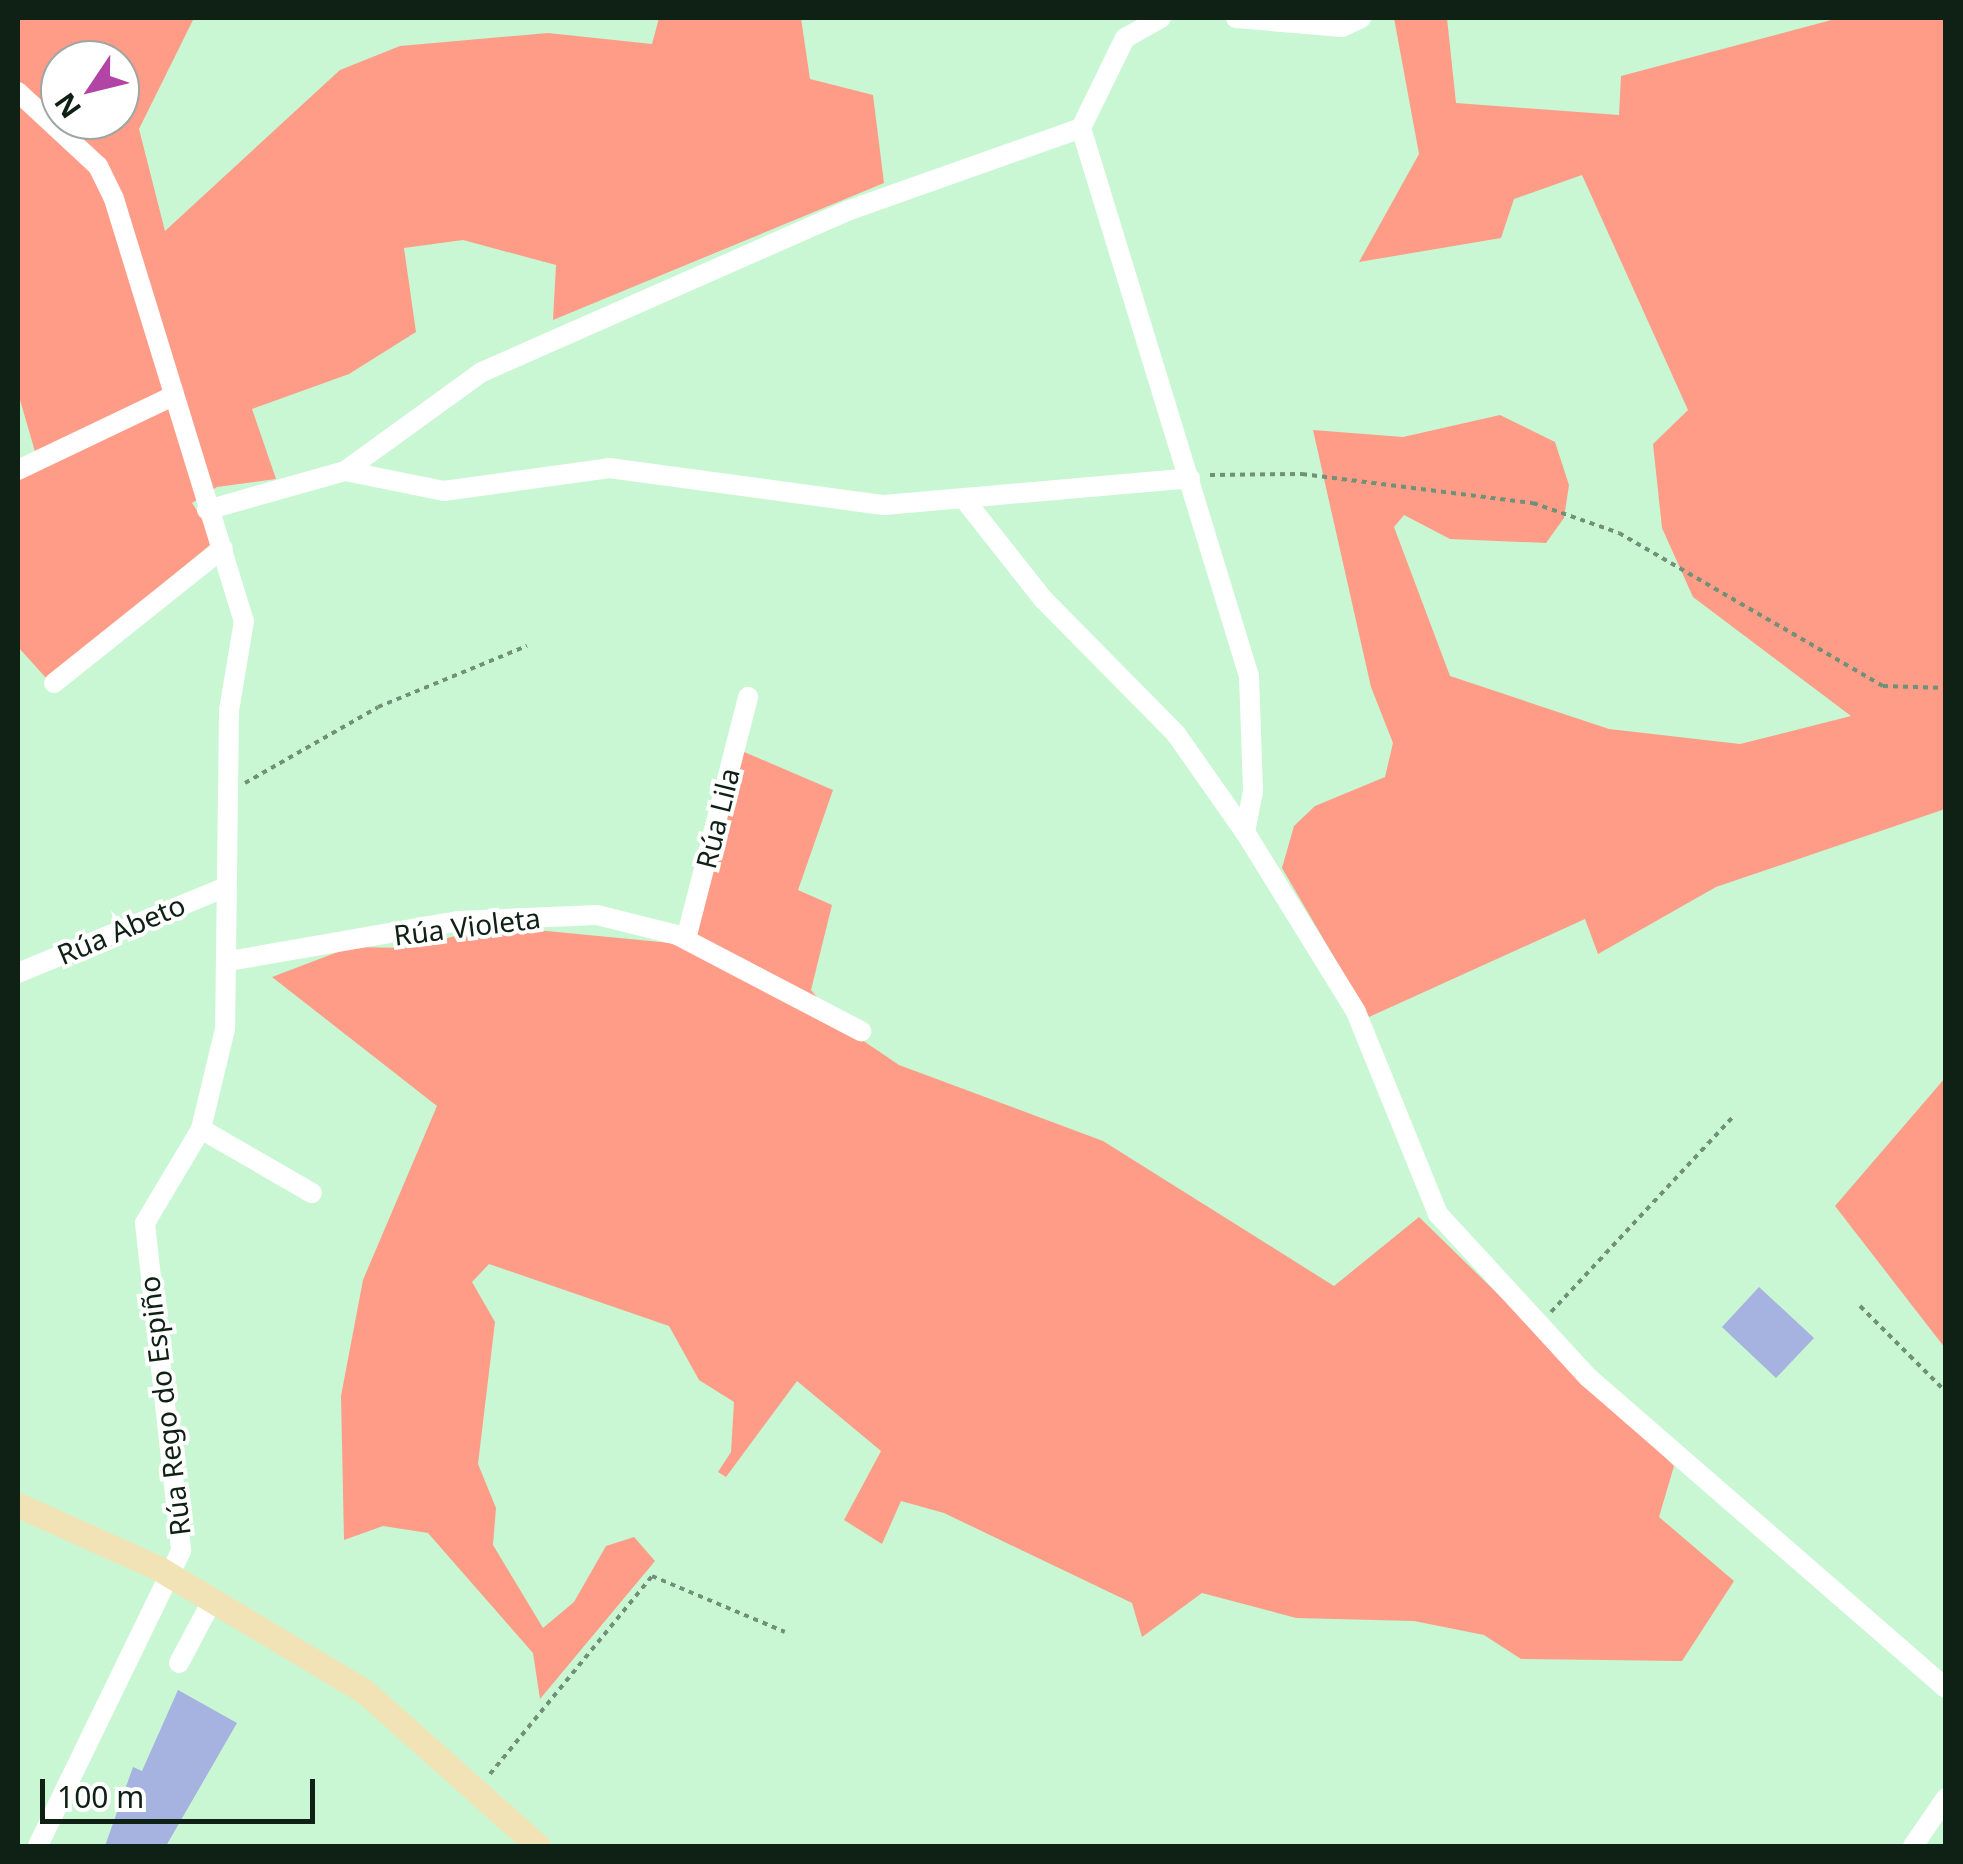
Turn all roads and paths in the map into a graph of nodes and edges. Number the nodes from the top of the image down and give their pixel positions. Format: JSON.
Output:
{"nodes":[{"id":1,"x":1161,"y":18,"type":"edge"},
{"id":2,"x":1236,"y":18,"type":"edge"},
{"id":3,"x":1361,"y":18,"type":"edge"},
{"id":4,"x":18,"y":92,"type":"edge"},
{"id":5,"x":1081,"y":128,"type":"junction"},
{"id":6,"x":171,"y":397,"type":"junction"},
{"id":7,"x":18,"y":470,"type":"edge"},
{"id":8,"x":345,"y":471,"type":"junction"},
{"id":9,"x":1190,"y":478,"type":"junction"},
{"id":10,"x":968,"y":504,"type":"junction"},
{"id":11,"x":207,"y":510,"type":"junction"},
{"id":12,"x":223,"y":548,"type":"junction"},
{"id":13,"x":527,"y":646,"type":"dead end"},
{"id":14,"x":54,"y":683,"type":"dead end"},
{"id":15,"x":1946,"y":688,"type":"edge"},
{"id":16,"x":748,"y":697,"type":"dead end"},
{"id":17,"x":227,"y":791,"type":"junction"},
{"id":18,"x":1244,"y":832,"type":"junction"},
{"id":19,"x":226,"y":887,"type":"junction"},
{"id":20,"x":686,"y":939,"type":"junction"},
{"id":21,"x":228,"y":961,"type":"junction"},
{"id":22,"x":18,"y":974,"type":"edge"},
{"id":23,"x":862,"y":1031,"type":"dead end"},
{"id":24,"x":1732,"y":1118,"type":"dead end"},
{"id":25,"x":201,"y":1128,"type":"junction"},
{"id":26,"x":312,"y":1194,"type":"dead end"},
{"id":27,"x":1860,"y":1306,"type":"dead end"},
{"id":28,"x":1538,"y":1326,"type":"junction"},
{"id":29,"x":1946,"y":1392,"type":"edge"},
{"id":30,"x":18,"y":1504,"type":"edge"},
{"id":31,"x":173,"y":1577,"type":"junction"},
{"id":32,"x":213,"y":1599,"type":"junction"},
{"id":33,"x":785,"y":1632,"type":"dead end"},
{"id":34,"x":179,"y":1663,"type":"dead end"},
{"id":35,"x":1946,"y":1688,"type":"edge"},
{"id":36,"x":478,"y":1790,"type":"junction"},
{"id":37,"x":1946,"y":1798,"type":"edge"},
{"id":38,"x":38,"y":1846,"type":"edge"},
{"id":39,"x":538,"y":1846,"type":"edge"},
{"id":40,"x":1913,"y":1846,"type":"edge"}],
"edges":[{"from":1,"to":5,"type":"street"},
{"from":2,"to":3,"type":"street"},
{"from":4,"to":6,"type":"street","name":"Rúa Rego do Espiño"},
{"from":5,"to":8,"type":"street"},
{"from":5,"to":9,"type":"street"},
{"from":6,"to":7,"type":"street"},
{"from":6,"to":11,"type":"street","name":"Rúa Rego do Espiño"},
{"from":8,"to":10,"type":"street"},
{"from":8,"to":11,"type":"street"},
{"from":9,"to":10,"type":"street"},
{"from":9,"to":15,"type":"path"},
{"from":9,"to":18,"type":"street"},
{"from":10,"to":18,"type":"street"},
{"from":11,"to":12,"type":"street","name":"Rúa Rego do Espiño"},
{"from":12,"to":14,"type":"street"},
{"from":12,"to":17,"type":"street","name":"Rúa Rego do Espiño"},
{"from":13,"to":17,"type":"path"},
{"from":16,"to":20,"type":"street","name":"Rúa Lila"},
{"from":17,"to":19,"type":"street","name":"Rúa Rego do Espiño"},
{"from":18,"to":28,"type":"street"},
{"from":19,"to":21,"type":"street","name":"Rúa Rego do Espiño"},
{"from":19,"to":22,"type":"street","name":"Rúa Abeto"},
{"from":20,"to":21,"type":"street","name":"Rúa Violeta"},
{"from":20,"to":23,"type":"street","name":"Rúa Violeta"},
{"from":21,"to":25,"type":"street","name":"Rúa Rego do Espiño"},
{"from":24,"to":28,"type":"path"},
{"from":25,"to":26,"type":"street"},
{"from":25,"to":31,"type":"street","name":"Rúa Rego do Espiño"},
{"from":27,"to":29,"type":"path"},
{"from":28,"to":35,"type":"street"},
{"from":30,"to":31,"type":"main road"},
{"from":31,"to":32,"type":"main road"},
{"from":31,"to":38,"type":"street","name":"Rúa Rego do Espiño"},
{"from":32,"to":34,"type":"street"},
{"from":32,"to":36,"type":"main road"},
{"from":33,"to":36,"type":"path"},
{"from":36,"to":39,"type":"main road"},
{"from":37,"to":40,"type":"street"}]}
